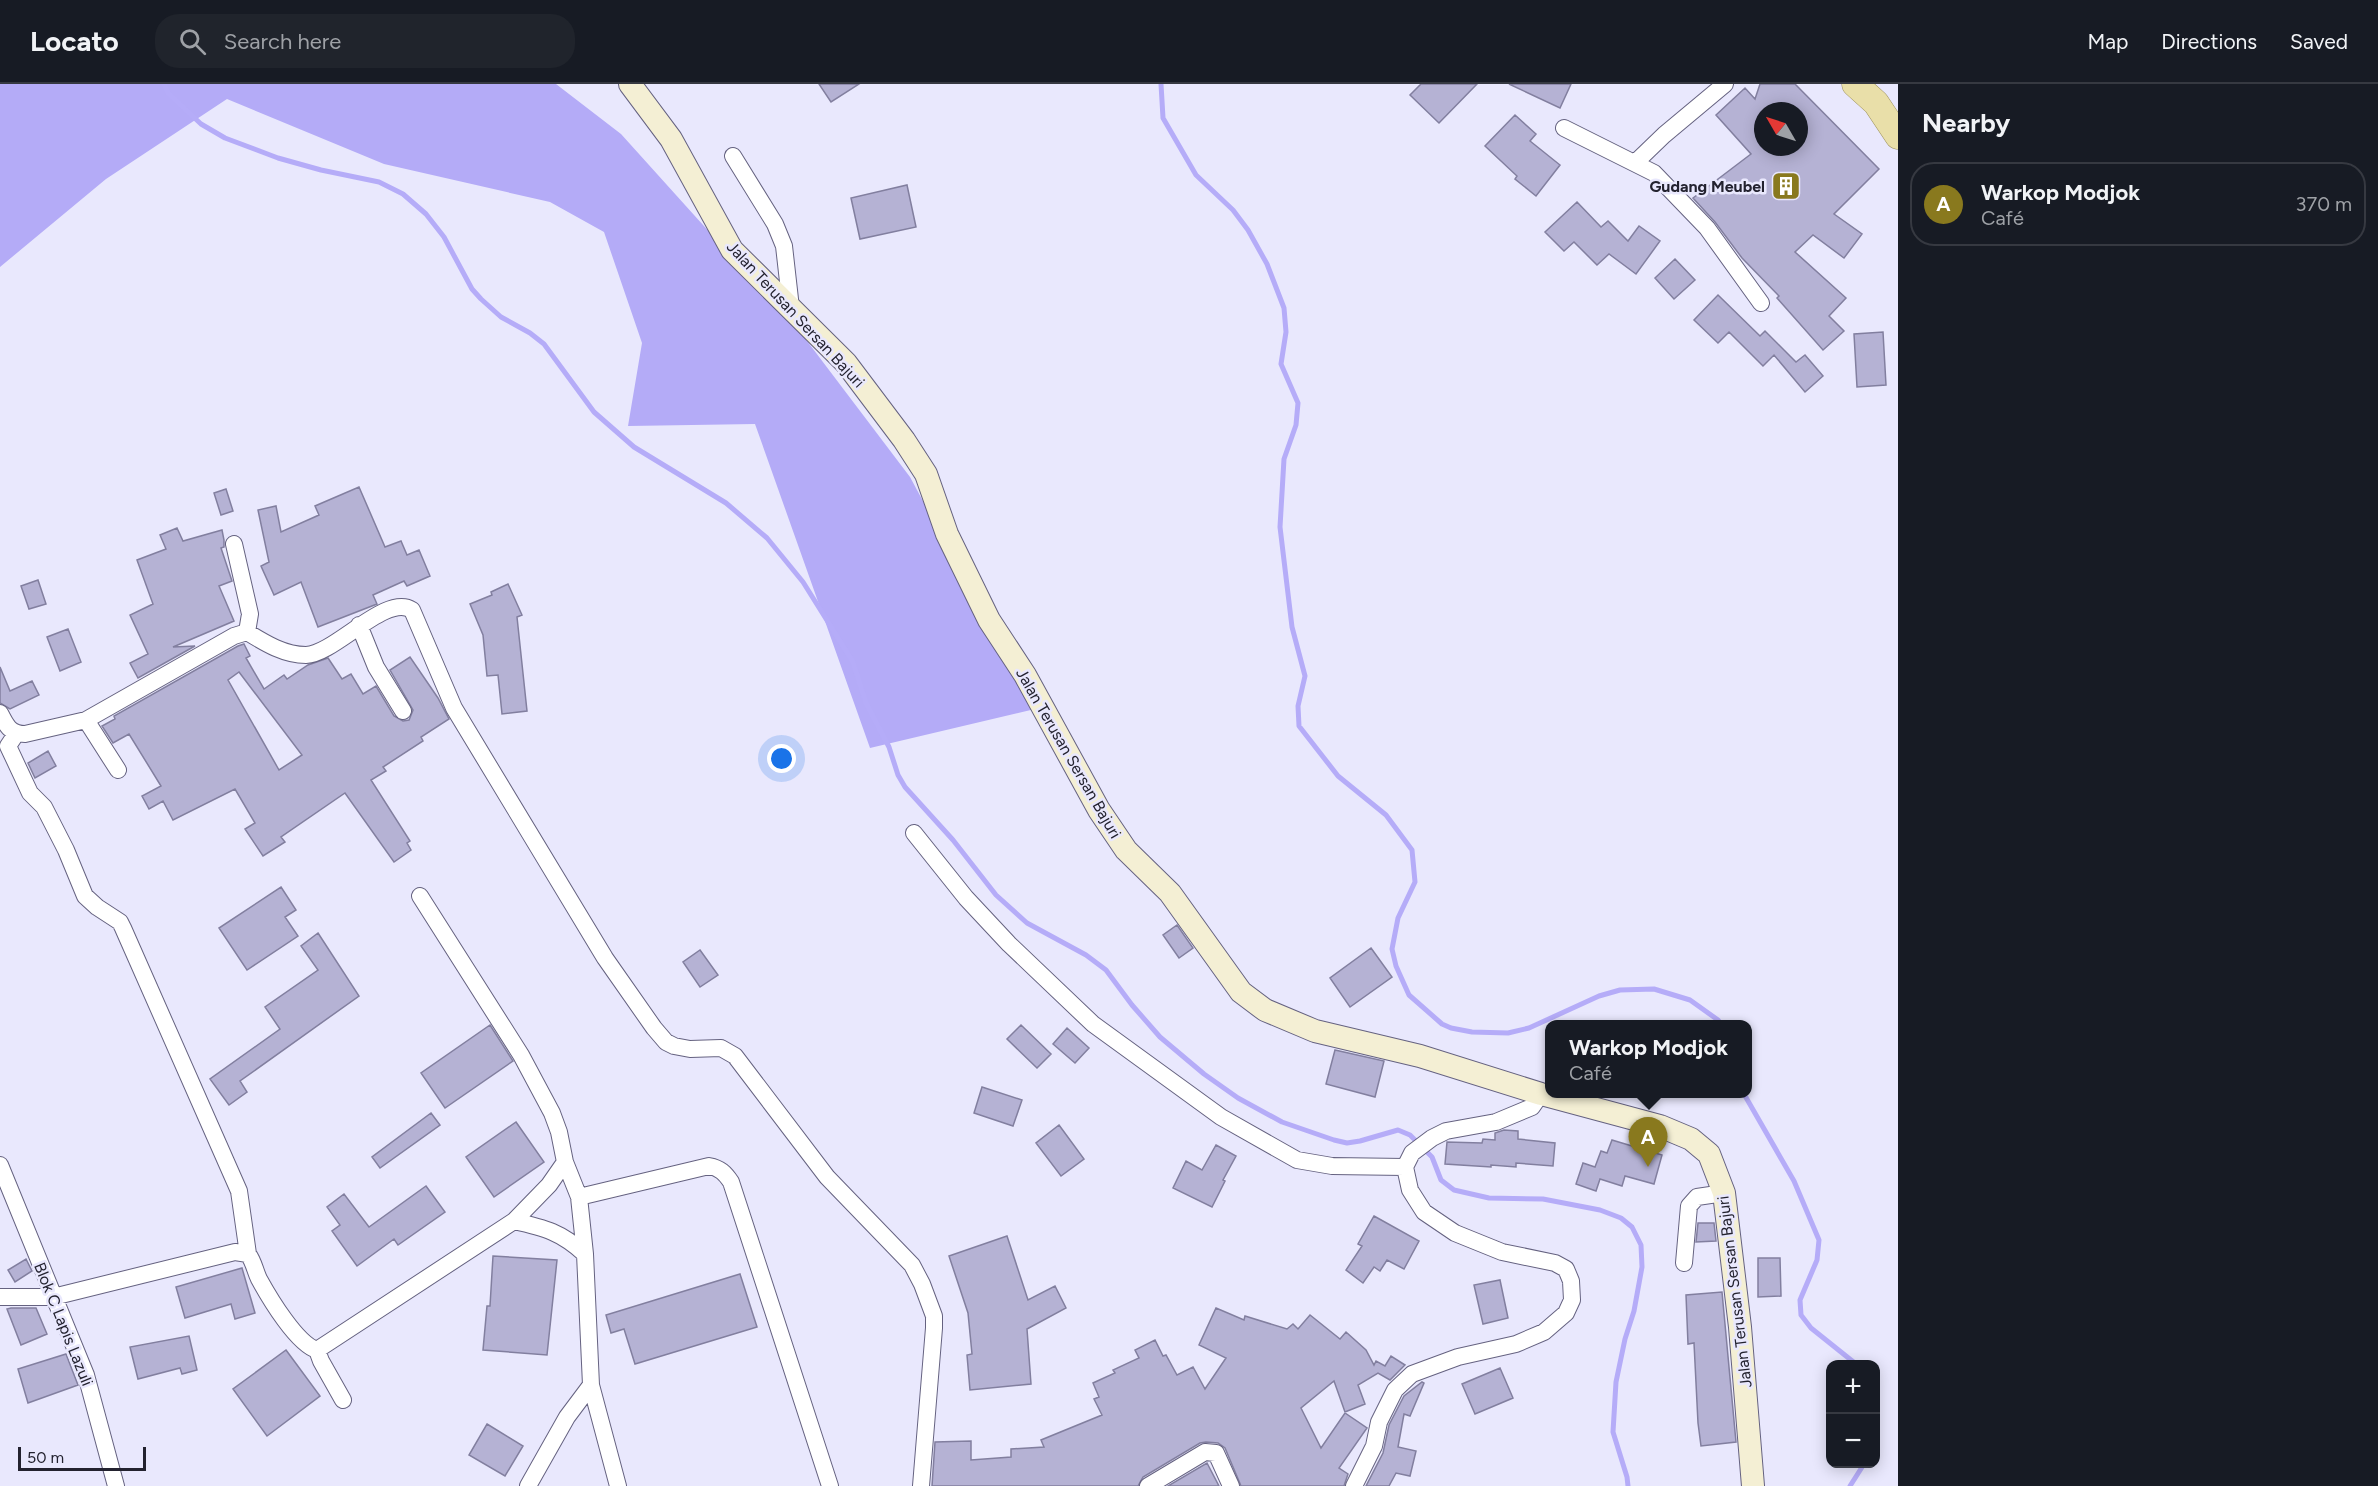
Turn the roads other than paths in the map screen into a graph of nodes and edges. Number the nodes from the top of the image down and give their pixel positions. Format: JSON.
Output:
{"nodes":[{"id":1,"x":1725,"y":84,"type":"edge"},
{"id":2,"x":1855,"y":84,"type":"edge"},
{"id":3,"x":637,"y":86,"type":"edge"},
{"id":4,"x":1564,"y":128,"type":"dead end"},
{"id":5,"x":1898,"y":136,"type":"edge"},
{"id":6,"x":733,"y":156,"type":"dead end"},
{"id":7,"x":1636,"y":162,"type":"junction"},
{"id":8,"x":1761,"y":303,"type":"dead end"},
{"id":9,"x":791,"y":308,"type":"junction"},
{"id":10,"x":234,"y":544,"type":"dead end"},
{"id":11,"x":359,"y":625,"type":"junction"},
{"id":12,"x":247,"y":632,"type":"junction"},
{"id":13,"x":403,"y":711,"type":"dead end"},
{"id":14,"x":0,"y":713,"type":"edge"},
{"id":15,"x":86,"y":720,"type":"junction"},
{"id":16,"x":8,"y":743,"type":"edge"},
{"id":17,"x":118,"y":770,"type":"dead end"},
{"id":18,"x":914,"y":833,"type":"dead end"},
{"id":19,"x":420,"y":896,"type":"dead end"},
{"id":20,"x":1541,"y":1094,"type":"junction"},
{"id":21,"x":1545,"y":1095,"type":"edge"},
{"id":22,"x":1556,"y":1098,"type":"edge"},
{"id":23,"x":565,"y":1162,"type":"junction"},
{"id":24,"x":0,"y":1165,"type":"edge"},
{"id":25,"x":1405,"y":1167,"type":"junction"},
{"id":26,"x":1724,"y":1193,"type":"junction"},
{"id":27,"x":579,"y":1197,"type":"junction"},
{"id":28,"x":513,"y":1221,"type":"junction"},
{"id":29,"x":248,"y":1254,"type":"junction"},
{"id":30,"x":585,"y":1254,"type":"junction"},
{"id":31,"x":1684,"y":1263,"type":"dead end"},
{"id":32,"x":0,"y":1297,"type":"edge"},
{"id":33,"x":53,"y":1297,"type":"junction"},
{"id":34,"x":317,"y":1350,"type":"junction"},
{"id":35,"x":591,"y":1385,"type":"junction"},
{"id":36,"x":343,"y":1400,"type":"dead end"},
{"id":37,"x":116,"y":1486,"type":"edge"},
{"id":38,"x":528,"y":1486,"type":"edge"},
{"id":39,"x":618,"y":1486,"type":"edge"},
{"id":40,"x":830,"y":1486,"type":"edge"},
{"id":41,"x":921,"y":1486,"type":"edge"},
{"id":42,"x":1148,"y":1486,"type":"edge"},
{"id":43,"x":1231,"y":1486,"type":"edge"},
{"id":44,"x":1354,"y":1486,"type":"edge"},
{"id":45,"x":1753,"y":1486,"type":"edge"}],
"edges":[{"from":1,"to":7,"type":"street"},
{"from":2,"to":5,"type":"main road"},
{"from":3,"to":9,"type":"main road","name":"Jalan Terusan Sersan Bajuri"},
{"from":4,"to":7,"type":"street"},
{"from":6,"to":9,"type":"street"},
{"from":7,"to":8,"type":"street"},
{"from":9,"to":20,"type":"main road","name":"Jalan Terusan Sersan Bajuri"},
{"from":10,"to":12,"type":"street"},
{"from":11,"to":12,"type":"street"},
{"from":11,"to":13,"type":"street"},
{"from":11,"to":41,"type":"street"},
{"from":12,"to":15,"type":"street"},
{"from":14,"to":16,"type":"street"},
{"from":15,"to":16,"type":"street"},
{"from":15,"to":17,"type":"street"},
{"from":16,"to":29,"type":"street"},
{"from":18,"to":25,"type":"street"},
{"from":19,"to":23,"type":"street"},
{"from":20,"to":21,"type":"main road","name":"Jalan Terusan Sersan Bajuri"},
{"from":20,"to":25,"type":"street"},
{"from":22,"to":26,"type":"main road","name":"Jalan Terusan Sersan Bajuri"},
{"from":23,"to":27,"type":"street"},
{"from":23,"to":28,"type":"street"},
{"from":24,"to":33,"type":"street","name":"Blok C Lapis Lazuli"},
{"from":25,"to":44,"type":"street"},
{"from":26,"to":31,"type":"street"},
{"from":26,"to":45,"type":"main road","name":"Jalan Terusan Sersan Bajuri"},
{"from":27,"to":30,"type":"street"},
{"from":27,"to":40,"type":"street"},
{"from":28,"to":30,"type":"street"},
{"from":28,"to":34,"type":"street"},
{"from":29,"to":33,"type":"street"},
{"from":29,"to":34,"type":"street"},
{"from":30,"to":35,"type":"street"},
{"from":32,"to":33,"type":"street"},
{"from":33,"to":37,"type":"street","name":"Blok C Lapis Lazuli"},
{"from":34,"to":36,"type":"street"},
{"from":35,"to":38,"type":"street"},
{"from":35,"to":39,"type":"street"},
{"from":42,"to":43,"type":"street"}]}
